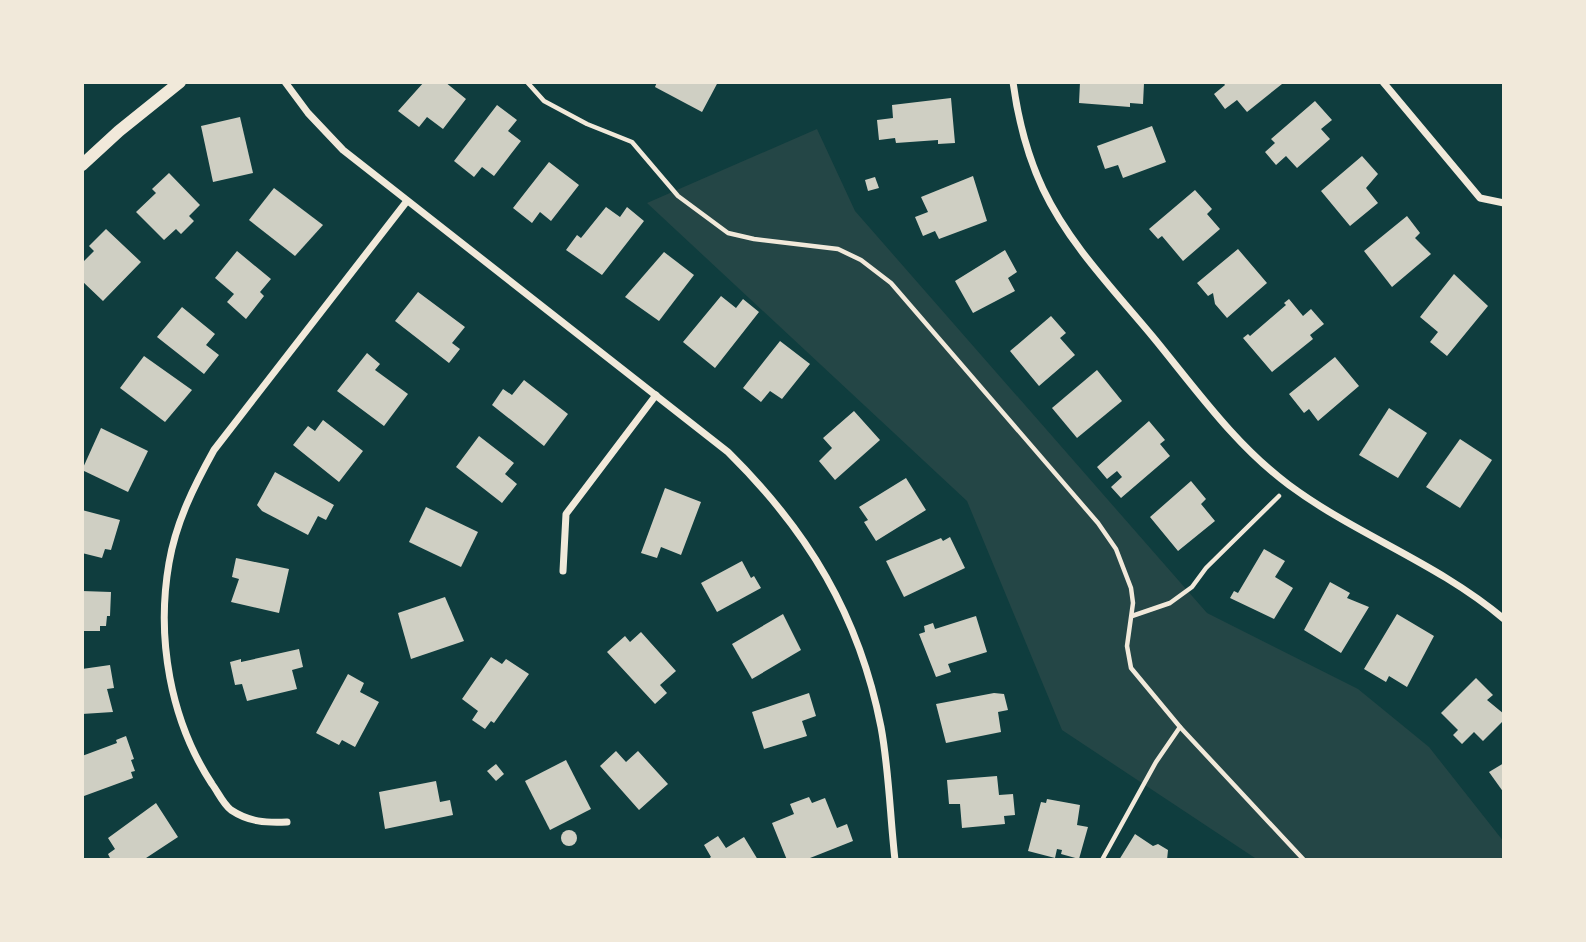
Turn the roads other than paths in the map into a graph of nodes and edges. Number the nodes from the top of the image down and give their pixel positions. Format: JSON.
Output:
{"nodes":[{"id":1,"x":180,"y":82,"type":"edge"},
{"id":2,"x":285,"y":82,"type":"edge"},
{"id":3,"x":1013,"y":82,"type":"edge"},
{"id":4,"x":1383,"y":82,"type":"edge"},
{"id":5,"x":82,"y":165,"type":"edge"},
{"id":6,"x":407,"y":201,"type":"junction"},
{"id":7,"x":1504,"y":203,"type":"edge"},
{"id":8,"x":656,"y":395,"type":"junction"},
{"id":9,"x":563,"y":571,"type":"dead end"},
{"id":10,"x":1504,"y":619,"type":"edge"},
{"id":11,"x":287,"y":822,"type":"dead end"},
{"id":12,"x":895,"y":860,"type":"edge"}],
"edges":[{"from":1,"to":5,"type":"street"},
{"from":2,"to":6,"type":"street"},
{"from":3,"to":10,"type":"street"},
{"from":4,"to":7,"type":"street"},
{"from":6,"to":8,"type":"street"},
{"from":6,"to":11,"type":"street"},
{"from":8,"to":9,"type":"street"},
{"from":8,"to":12,"type":"street"}]}
